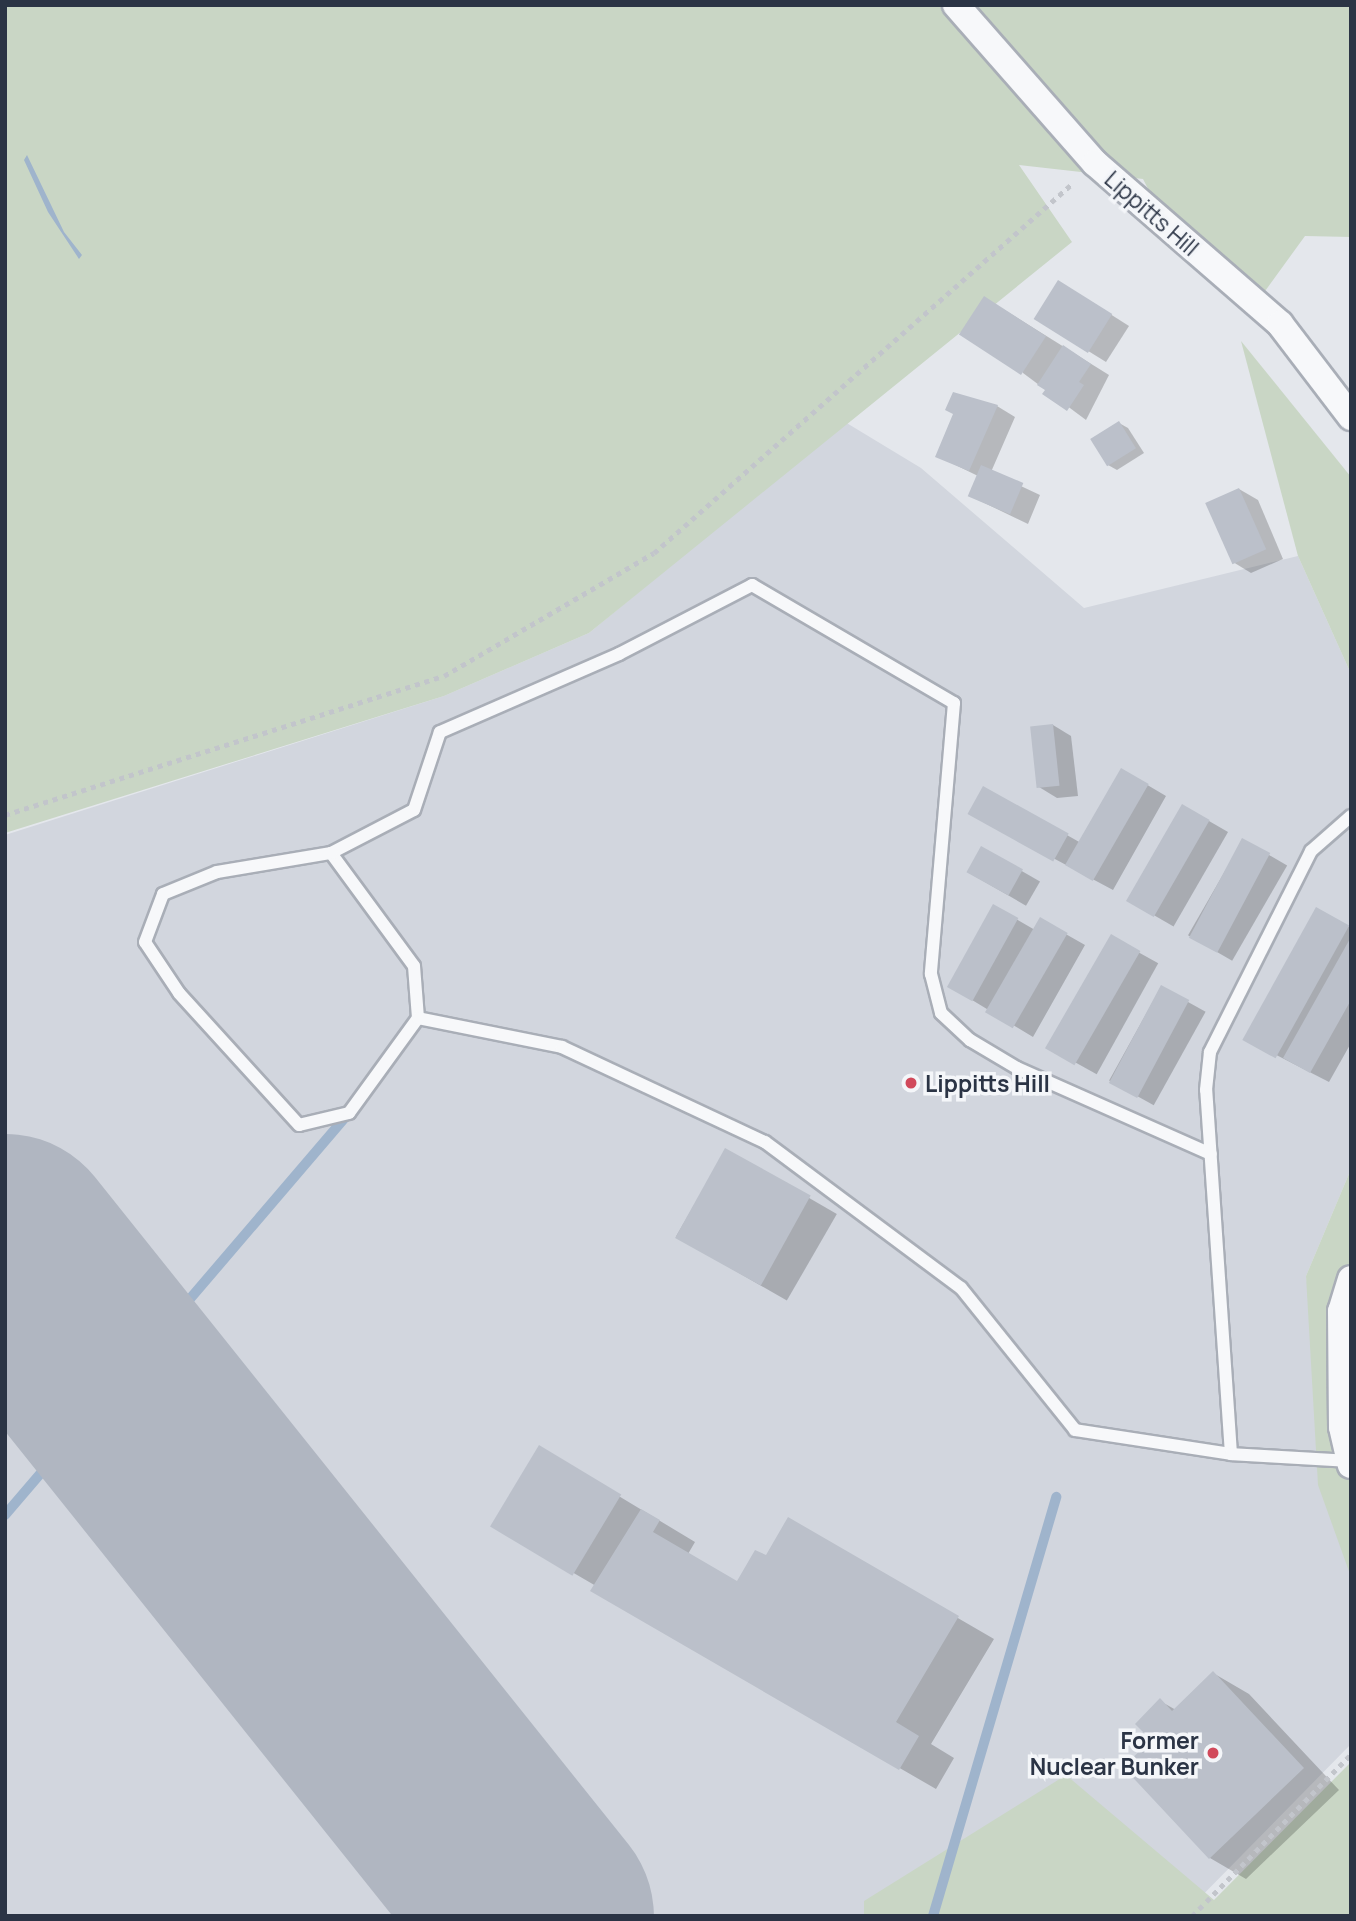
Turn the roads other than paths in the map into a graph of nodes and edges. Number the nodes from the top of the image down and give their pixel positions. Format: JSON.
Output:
{"nodes":[{"id":1,"x":956,"y":5,"type":"edge"},
{"id":2,"x":1351,"y":417,"type":"edge"},
{"id":3,"x":1351,"y":816,"type":"edge"},
{"id":4,"x":331,"y":853,"type":"junction"},
{"id":5,"x":418,"y":1018,"type":"junction"},
{"id":6,"x":1210,"y":1154,"type":"junction"},
{"id":7,"x":1351,"y":1279,"type":"edge"},
{"id":8,"x":1231,"y":1454,"type":"junction"},
{"id":9,"x":1350,"y":1463,"type":"edge"}],
"edges":[{"from":1,"to":2,"type":"street","name":"Lippitts Hill"},
{"from":3,"to":6,"type":"lane"},
{"from":4,"to":5,"type":"lane"},
{"from":4,"to":5,"type":"lane"},
{"from":4,"to":6,"type":"lane"},
{"from":5,"to":8,"type":"lane"},
{"from":6,"to":8,"type":"lane"},
{"from":7,"to":9,"type":"street"},
{"from":8,"to":9,"type":"lane"}]}
